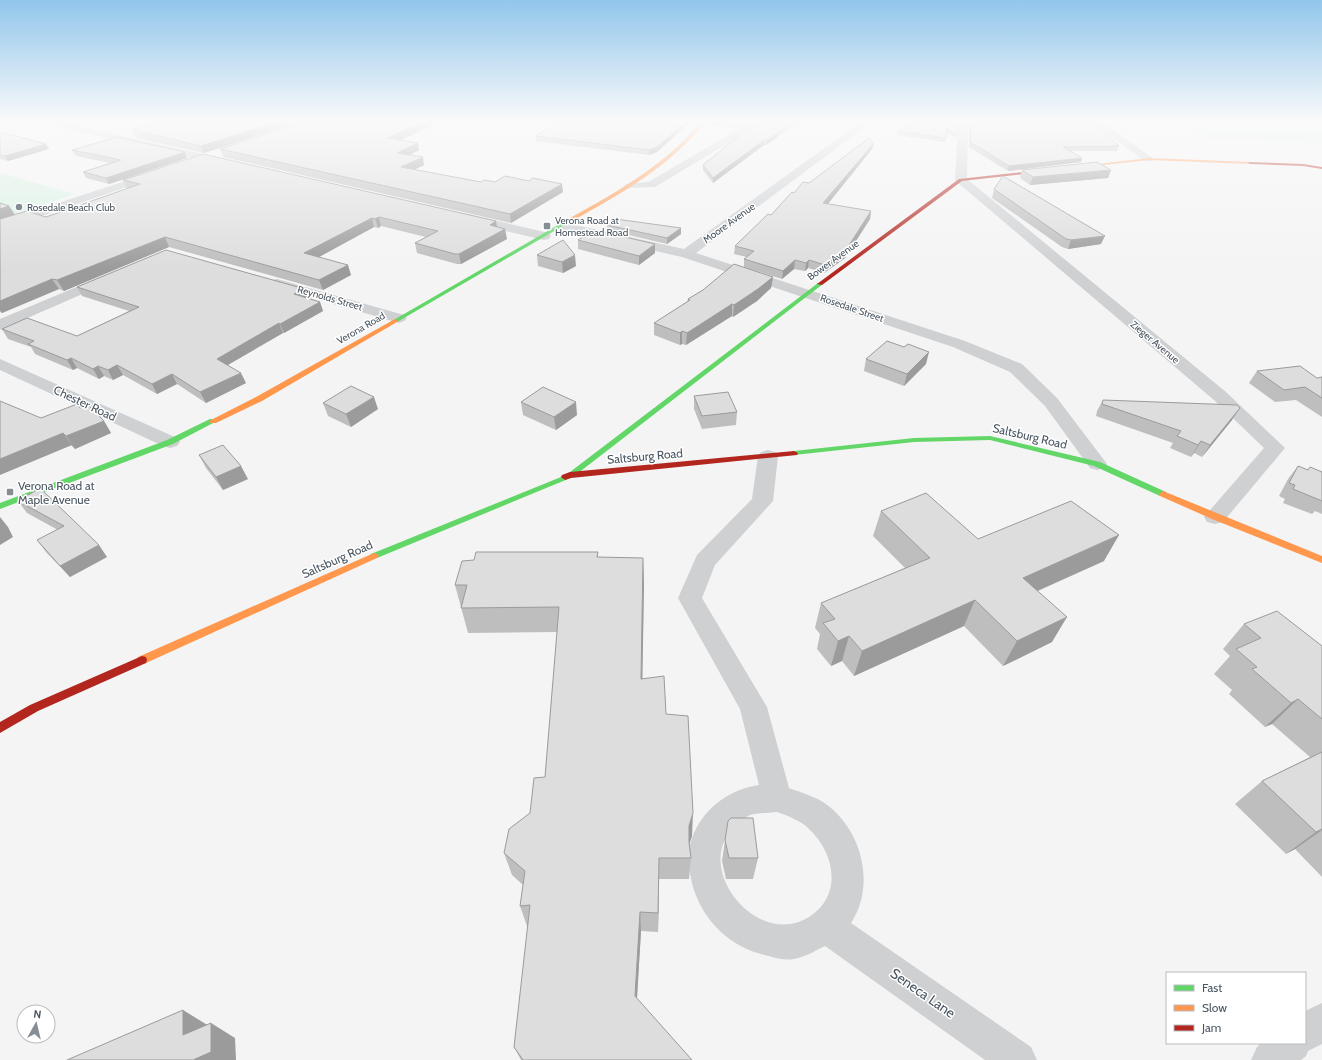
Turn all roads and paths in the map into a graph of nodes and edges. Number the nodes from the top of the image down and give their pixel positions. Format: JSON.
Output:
{"nodes":[{"id":1,"x":653,"y":170,"type":"edge"},
{"id":2,"x":676,"y":170,"type":"edge"},
{"id":3,"x":800,"y":170,"type":"edge"},
{"id":4,"x":961,"y":170,"type":"edge"},
{"id":5,"x":1046,"y":170,"type":"edge"},
{"id":6,"x":162,"y":172,"type":"edge"},
{"id":7,"x":961,"y":180,"type":"junction"},
{"id":8,"x":630,"y":186,"type":"junction"},
{"id":9,"x":456,"y":215,"type":"edge"},
{"id":10,"x":0,"y":226,"type":"edge"},
{"id":11,"x":562,"y":226,"type":"junction"},
{"id":12,"x":544,"y":236,"type":"junction"},
{"id":13,"x":686,"y":254,"type":"junction"},
{"id":14,"x":120,"y":273,"type":"edge"},
{"id":15,"x":261,"y":278,"type":"edge"},
{"id":16,"x":808,"y":293,"type":"junction"},
{"id":17,"x":399,"y":318,"type":"junction"},
{"id":18,"x":0,"y":325,"type":"edge"},
{"id":19,"x":0,"y":364,"type":"edge"},
{"id":20,"x":170,"y":442,"type":"junction"},
{"id":21,"x":768,"y":456,"type":"junction"},
{"id":22,"x":1097,"y":464,"type":"junction"},
{"id":23,"x":570,"y":475,"type":"junction"},
{"id":24,"x":0,"y":506,"type":"edge"},
{"id":25,"x":1215,"y":517,"type":"junction"},
{"id":26,"x":1322,"y":560,"type":"edge"},
{"id":27,"x":0,"y":728,"type":"edge"},
{"id":28,"x":777,"y":798,"type":"junction"},
{"id":29,"x":827,"y":926,"type":"junction"},
{"id":30,"x":1322,"y":1021,"type":"edge"},
{"id":31,"x":1306,"y":1033,"type":"edge"},
{"id":32,"x":1292,"y":1044,"type":"edge"},
{"id":33,"x":1018,"y":1060,"type":"edge"},
{"id":34,"x":1270,"y":1060,"type":"edge"}],
"edges":[{"from":1,"to":8,"type":"street","name":"Verona Road"},
{"from":2,"to":8,"type":"street"},
{"from":3,"to":13,"type":"street","name":"Moore Avenue"},
{"from":4,"to":7,"type":"street"},
{"from":5,"to":7,"type":"street"},
{"from":6,"to":10,"type":"street"},
{"from":7,"to":16,"type":"street","name":"Bower Avenue"},
{"from":7,"to":25,"type":"street","name":"Zieger Avenue"},
{"from":8,"to":11,"type":"street","name":"Verona Road"},
{"from":9,"to":12,"type":"street"},
{"from":11,"to":12,"type":"street","name":"Verona Road"},
{"from":11,"to":13,"type":"street","name":"Rosedale Street"},
{"from":12,"to":17,"type":"street","name":"Verona Road"},
{"from":13,"to":16,"type":"street","name":"Rosedale Street"},
{"from":14,"to":18,"type":"street"},
{"from":15,"to":17,"type":"street","name":"Reynolds Street"},
{"from":16,"to":22,"type":"street","name":"Rosedale Street"},
{"from":16,"to":23,"type":"street","name":"Bower Avenue"},
{"from":17,"to":20,"type":"street","name":"Verona Road"},
{"from":19,"to":20,"type":"street","name":"Chester Road"},
{"from":20,"to":24,"type":"street","name":"Verona Road"},
{"from":21,"to":22,"type":"street","name":"Saltsburg Road"},
{"from":21,"to":23,"type":"street","name":"Saltsburg Road"},
{"from":21,"to":28,"type":"street"},
{"from":22,"to":25,"type":"street","name":"Saltsburg Road"},
{"from":23,"to":27,"type":"street","name":"Saltsburg Road"},
{"from":25,"to":26,"type":"street","name":"Saltsburg Road"},
{"from":28,"to":29,"type":"street"},
{"from":28,"to":29,"type":"street"},
{"from":29,"to":33,"type":"street","name":"Seneca Lane"},
{"from":30,"to":31,"type":"street"},
{"from":32,"to":34,"type":"street"}]}
